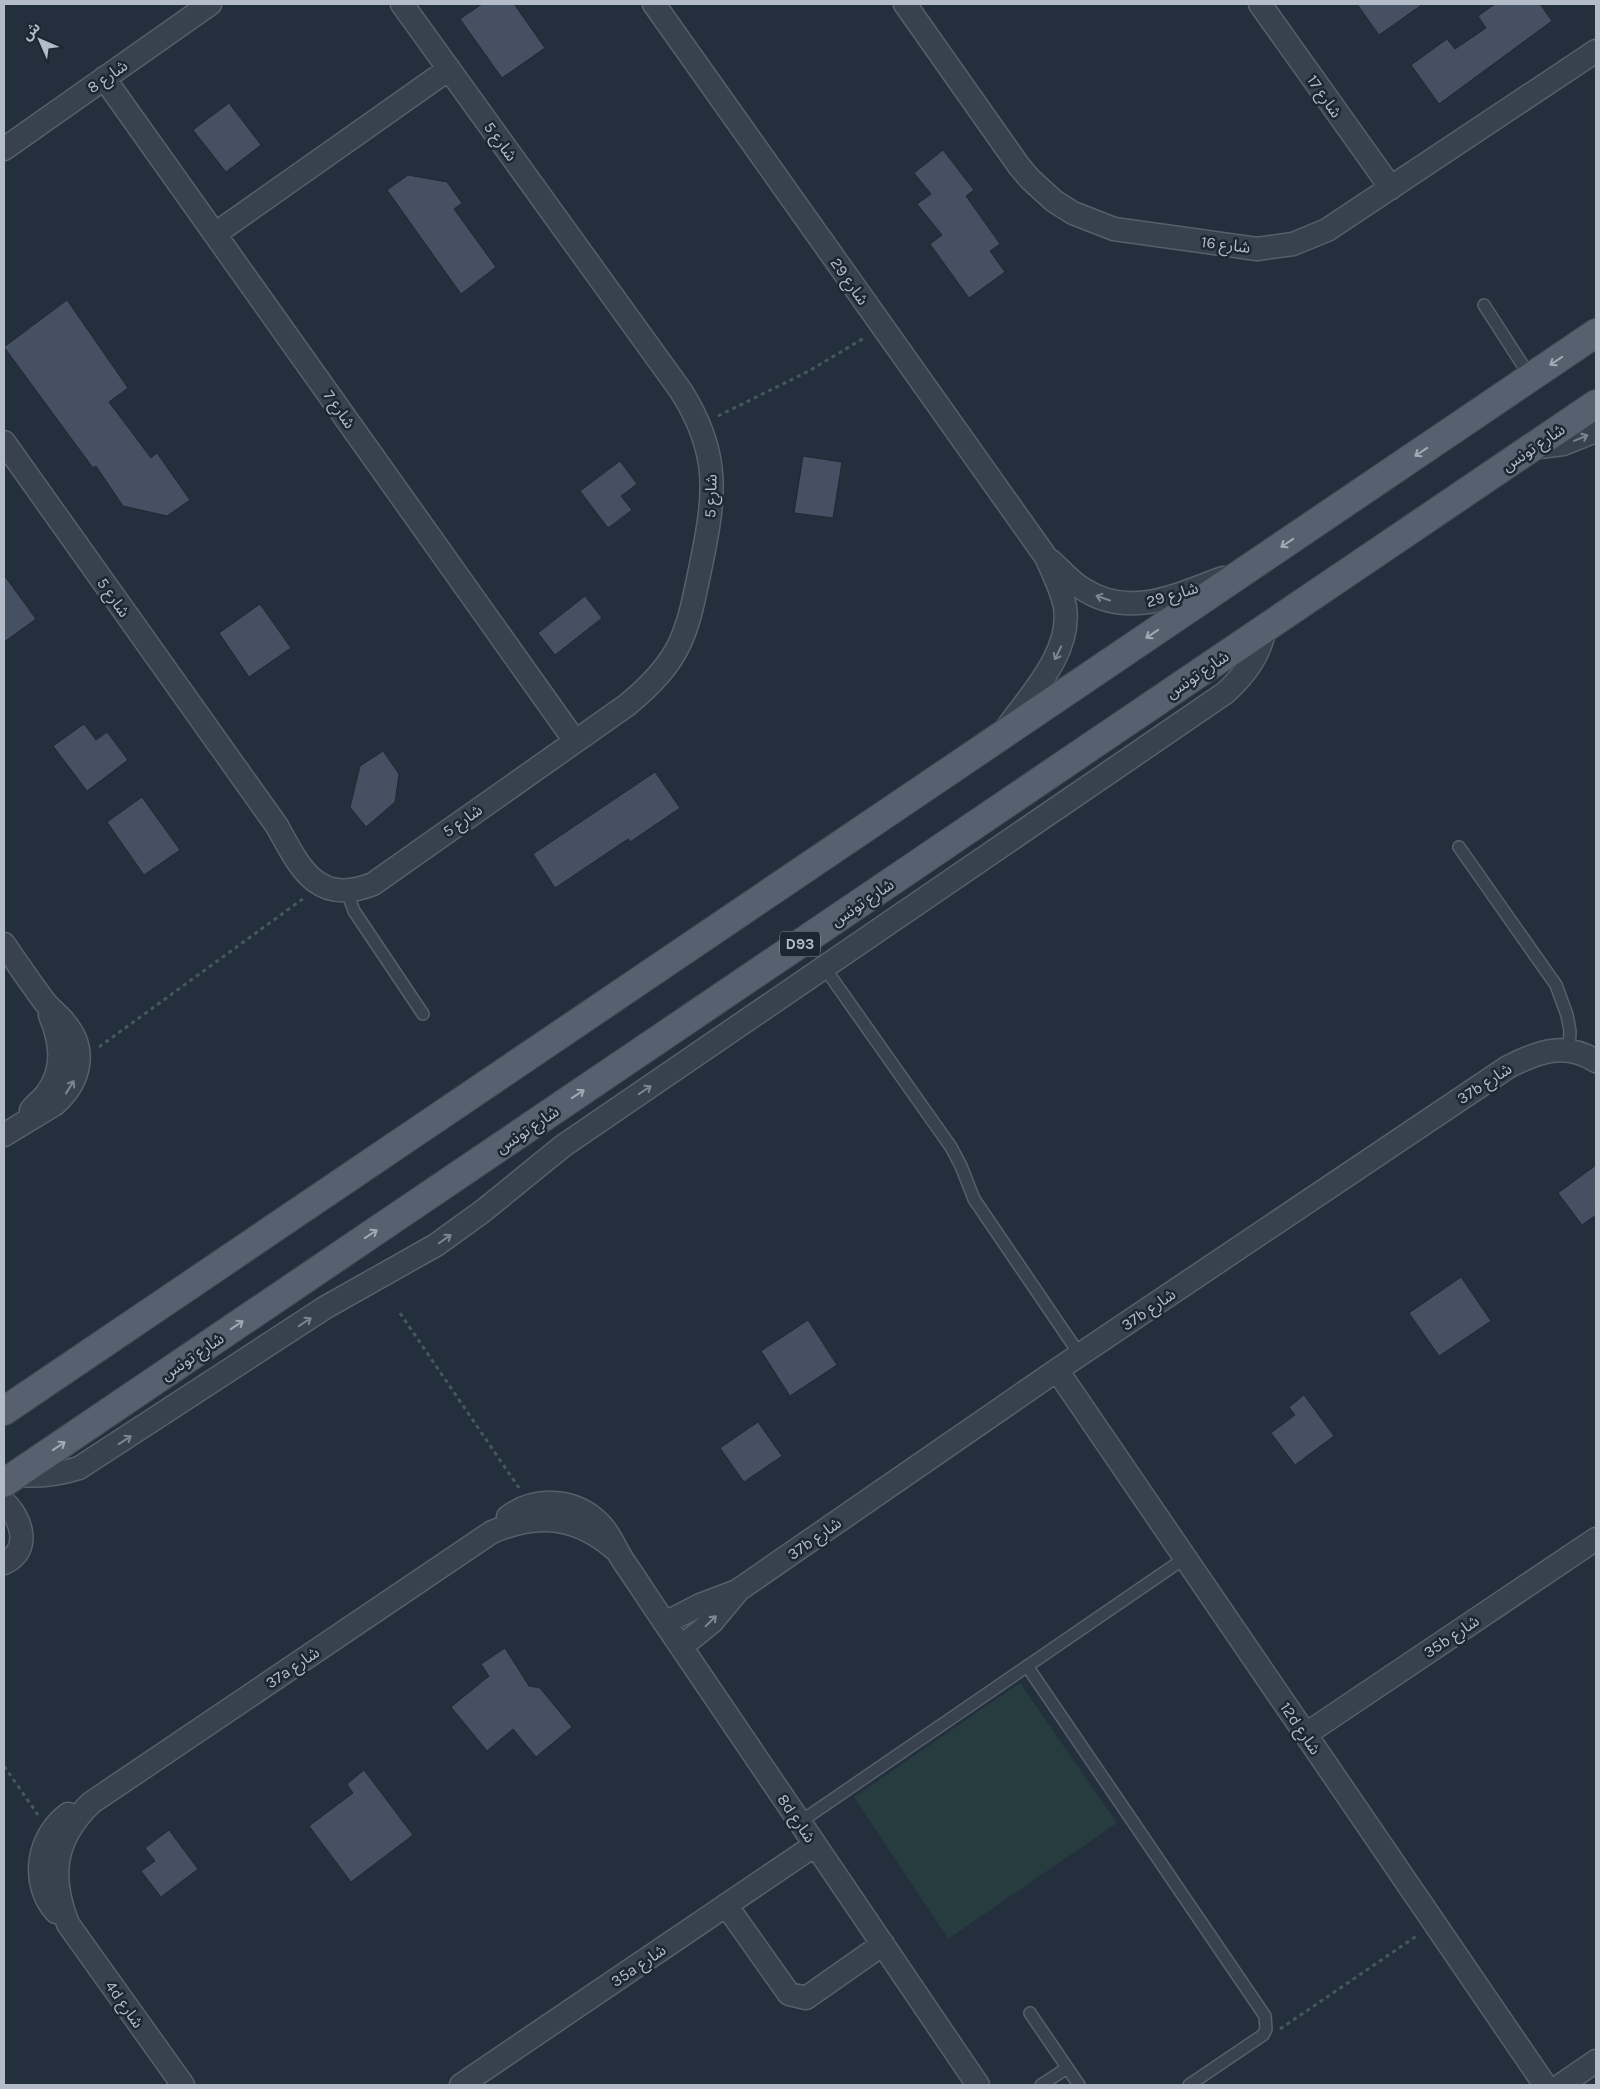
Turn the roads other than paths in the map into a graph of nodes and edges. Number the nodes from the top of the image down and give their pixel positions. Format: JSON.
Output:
{"nodes":[{"id":1,"x":210,"y":4,"type":"edge"},
{"id":2,"x":402,"y":4,"type":"edge"},
{"id":3,"x":654,"y":4,"type":"edge"},
{"id":4,"x":904,"y":4,"type":"edge"},
{"id":5,"x":1260,"y":4,"type":"edge"},
{"id":6,"x":1596,"y":51,"type":"edge"},
{"id":7,"x":449,"y":69,"type":"junction"},
{"id":8,"x":104,"y":78,"type":"junction"},
{"id":9,"x":4,"y":149,"type":"edge"},
{"id":10,"x":1391,"y":188,"type":"junction"},
{"id":11,"x":215,"y":234,"type":"junction"},
{"id":12,"x":1484,"y":305,"type":"dead end"},
{"id":13,"x":1596,"y":333,"type":"edge"},
{"id":14,"x":1531,"y":378,"type":"junction"},
{"id":15,"x":1596,"y":404,"type":"edge"},
{"id":16,"x":1596,"y":431,"type":"edge"},
{"id":17,"x":4,"y":442,"type":"edge"},
{"id":18,"x":1532,"y":448,"type":"junction"},
{"id":19,"x":1046,"y":557,"type":"junction"},
{"id":20,"x":1250,"y":568,"type":"junction"},
{"id":21,"x":1265,"y":628,"type":"junction"},
{"id":22,"x":1001,"y":736,"type":"junction"},
{"id":23,"x":575,"y":741,"type":"junction"},
{"id":24,"x":277,"y":826,"type":"junction"},
{"id":25,"x":1459,"y":847,"type":"dead end"},
{"id":26,"x":401,"y":862,"type":"junction"},
{"id":27,"x":349,"y":890,"type":"junction"},
{"id":28,"x":4,"y":944,"type":"edge"},
{"id":29,"x":824,"y":967,"type":"junction"},
{"id":30,"x":45,"y":1003,"type":"junction"},
{"id":31,"x":423,"y":1014,"type":"dead end"},
{"id":32,"x":1569,"y":1049,"type":"junction"},
{"id":33,"x":1596,"y":1060,"type":"edge"},
{"id":34,"x":10,"y":1130,"type":"edge"},
{"id":35,"x":1080,"y":1355,"type":"junction"},
{"id":36,"x":1057,"y":1370,"type":"junction"},
{"id":37,"x":4,"y":1411,"type":"edge"},
{"id":38,"x":10,"y":1479,"type":"edge"},
{"id":39,"x":4,"y":1502,"type":"edge"},
{"id":40,"x":557,"y":1511,"type":"junction"},
{"id":41,"x":492,"y":1532,"type":"junction"},
{"id":42,"x":1596,"y":1539,"type":"edge"},
{"id":43,"x":1185,"y":1558,"type":"junction"},
{"id":44,"x":4,"y":1563,"type":"edge"},
{"id":45,"x":737,"y":1592,"type":"junction"},
{"id":46,"x":665,"y":1623,"type":"junction"},
{"id":47,"x":681,"y":1647,"type":"junction"},
{"id":48,"x":1027,"y":1666,"type":"junction"},
{"id":49,"x":1306,"y":1734,"type":"junction"},
{"id":50,"x":91,"y":1803,"type":"junction"},
{"id":51,"x":800,"y":1822,"type":"junction"},
{"id":52,"x":815,"y":1845,"type":"junction"},
{"id":53,"x":49,"y":1861,"type":"junction"},
{"id":54,"x":726,"y":1905,"type":"junction"},
{"id":55,"x":882,"y":1944,"type":"junction"},
{"id":56,"x":1030,"y":2013,"type":"dead end"},
{"id":57,"x":1596,"y":2061,"type":"edge"},
{"id":58,"x":1067,"y":2068,"type":"junction"},
{"id":59,"x":183,"y":2085,"type":"edge"},
{"id":60,"x":461,"y":2085,"type":"edge"},
{"id":61,"x":978,"y":2085,"type":"edge"},
{"id":62,"x":1041,"y":2085,"type":"edge"},
{"id":63,"x":1078,"y":2085,"type":"edge"},
{"id":64,"x":1189,"y":2085,"type":"edge"},
{"id":65,"x":1545,"y":2085,"type":"edge"},
{"id":66,"x":1561,"y":2085,"type":"edge"}],
"edges":[{"from":1,"to":8,"type":"street","name":"شارع 8"},
{"from":2,"to":7,"type":"street","name":"شارع 5"},
{"from":3,"to":19,"type":"street","name":"شارع 29"},
{"from":4,"to":10,"type":"street","name":"شارع 16"},
{"from":5,"to":10,"type":"street","name":"شارع 17"},
{"from":6,"to":10,"type":"street","name":"شارع 16"},
{"from":7,"to":11,"type":"street"},
{"from":7,"to":23,"type":"street","name":"شارع 5"},
{"from":8,"to":9,"type":"street","name":"شارع 8"},
{"from":8,"to":11,"type":"street","name":"شارع 7"},
{"from":11,"to":23,"type":"street","name":"شارع 7"},
{"from":12,"to":14,"type":"lane"},
{"from":13,"to":14,"type":"main road","one_way":true},
{"from":14,"to":20,"type":"main road","one_way":true},
{"from":15,"to":18,"type":"main road","name":"شارع تونس","number":"D93"},
{"from":18,"to":16,"type":"street","one_way":true},
{"from":17,"to":24,"type":"street","name":"شارع 5"},
{"from":18,"to":21,"type":"main road","name":"شارع تونس","number":"D93"},
{"from":20,"to":19,"type":"street","name":"شارع 29","one_way":true},
{"from":19,"to":22,"type":"street","name":"شارع 29","one_way":true},
{"from":20,"to":22,"type":"main road","one_way":true},
{"from":21,"to":29,"type":"street"},
{"from":38,"to":21,"type":"main road","name":"شارع تونس","number":"D93","one_way":true},
{"from":22,"to":37,"type":"main road"},
{"from":23,"to":26,"type":"street","name":"شارع 5"},
{"from":24,"to":26,"type":"street","name":"شارع 5"},
{"from":24,"to":27,"type":"street","name":"شارع 5"},
{"from":25,"to":32,"type":"lane"},
{"from":26,"to":27,"type":"street","name":"شارع 5"},
{"from":27,"to":31,"type":"lane"},
{"from":28,"to":30,"type":"street"},
{"from":29,"to":35,"type":"lane"},
{"from":38,"to":29,"type":"street","one_way":true},
{"from":30,"to":34,"type":"street"},
{"from":34,"to":30,"type":"street","one_way":true},
{"from":32,"to":33,"type":"street"},
{"from":32,"to":35,"type":"street","name":"37b شارع"},
{"from":35,"to":36,"type":"street","name":"37b شارع"},
{"from":36,"to":43,"type":"street","name":"12d شارع"},
{"from":36,"to":45,"type":"street","name":"37b شارع"},
{"from":39,"to":44,"type":"street"},
{"from":40,"to":41,"type":"street","name":"37a شارع"},
{"from":40,"to":41,"type":"street","name":"37a شارع"},
{"from":40,"to":46,"type":"street","name":"8d شارع"},
{"from":41,"to":50,"type":"street","name":"37a شارع"},
{"from":42,"to":49,"type":"street","name":"35b شارع"},
{"from":43,"to":48,"type":"lane"},
{"from":43,"to":49,"type":"street","name":"12d شارع"},
{"from":45,"to":46,"type":"street","name":"37b شارع"},
{"from":47,"to":45,"type":"street","name":"37b شارع","one_way":true},
{"from":46,"to":47,"type":"street","name":"8d شارع"},
{"from":47,"to":51,"type":"street","name":"8d شارع"},
{"from":48,"to":51,"type":"lane"},
{"from":48,"to":64,"type":"lane"},
{"from":49,"to":65,"type":"street","name":"12d شارع"},
{"from":50,"to":53,"type":"street","name":"37a شارع"},
{"from":50,"to":53,"type":"street","name":"37a شارع"},
{"from":51,"to":52,"type":"street","name":"8d شارع"},
{"from":52,"to":54,"type":"street","name":"35a شارع"},
{"from":52,"to":55,"type":"street","name":"8d شارع"},
{"from":53,"to":59,"type":"street","name":"4d شارع"},
{"from":54,"to":55,"type":"street"},
{"from":54,"to":60,"type":"street","name":"35a شارع"},
{"from":55,"to":61,"type":"street","name":"8d شارع"},
{"from":56,"to":58,"type":"lane"},
{"from":57,"to":66,"type":"street"},
{"from":58,"to":62,"type":"lane"},
{"from":58,"to":63,"type":"lane"}]}
